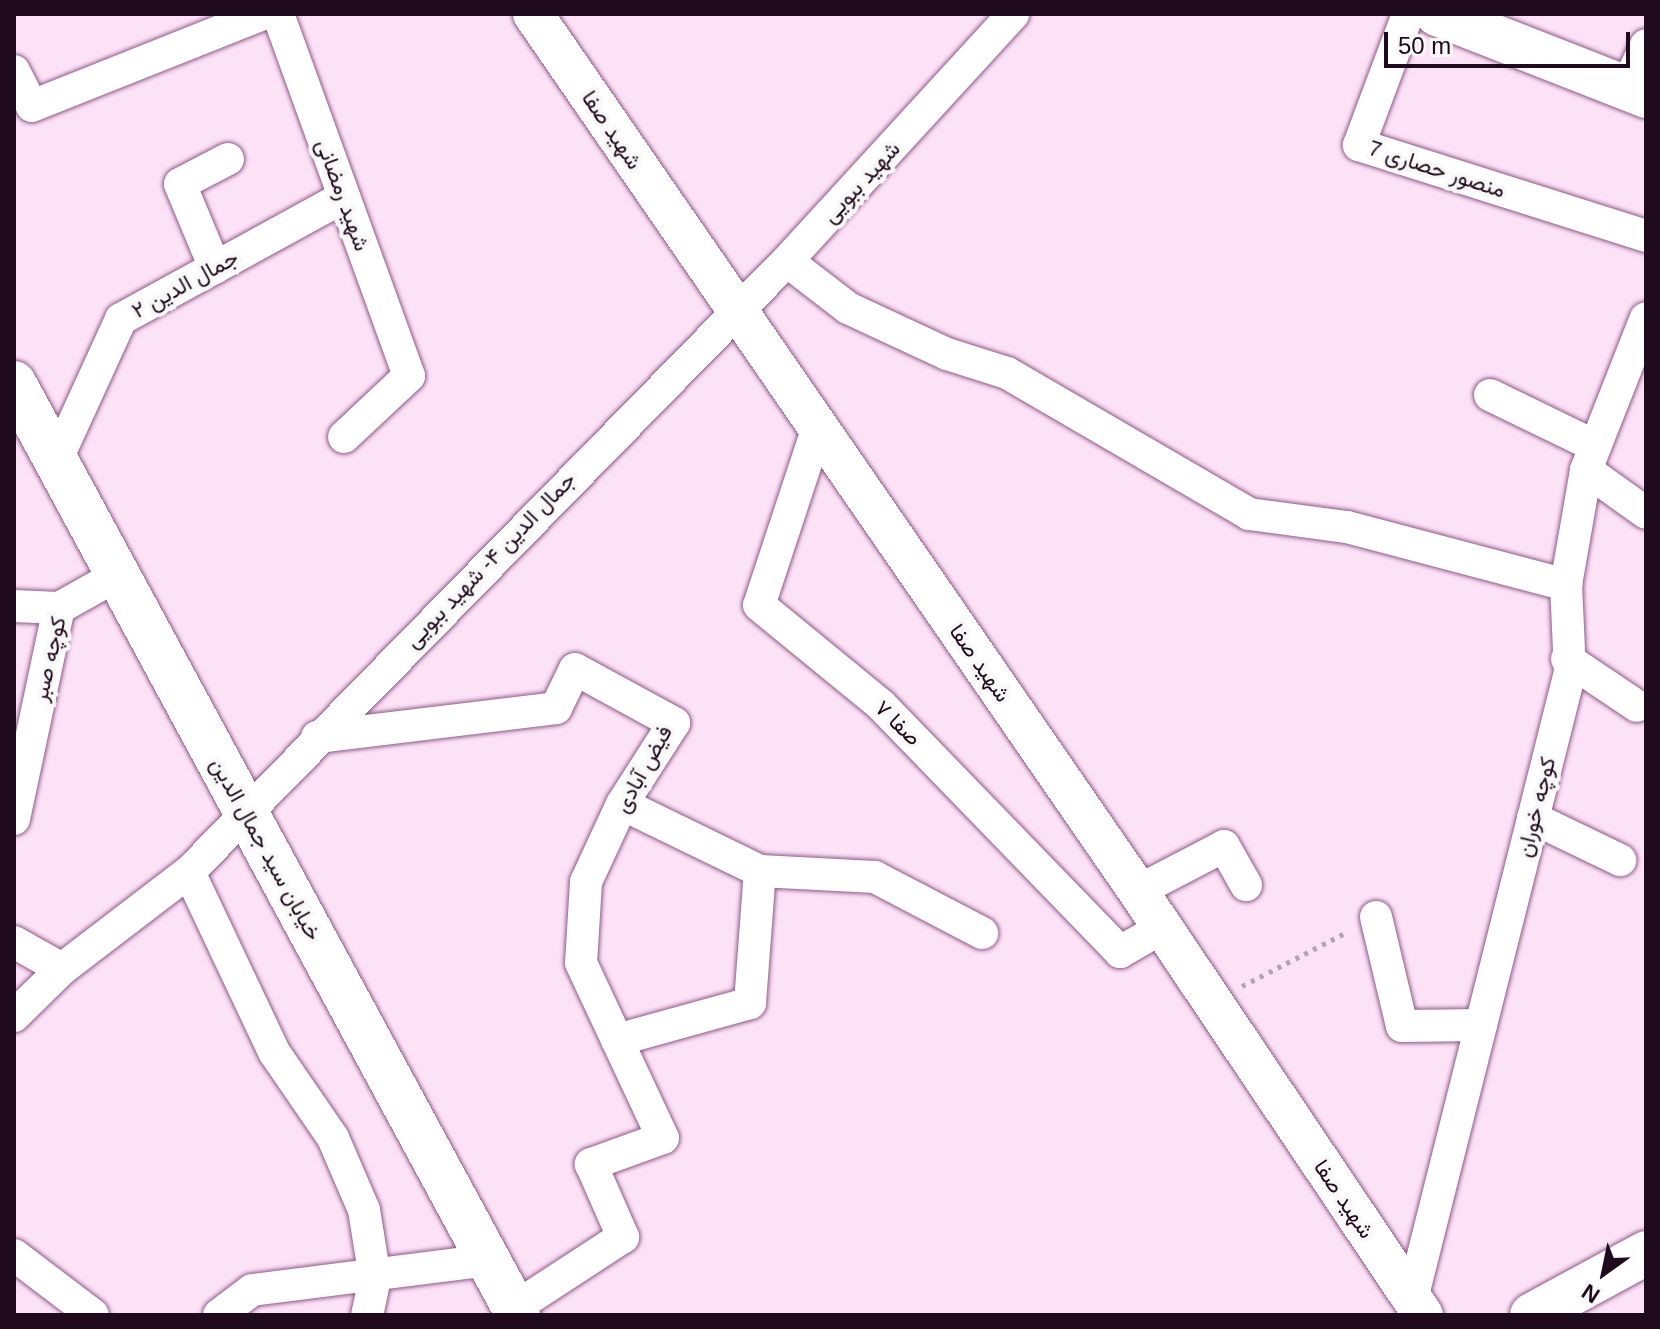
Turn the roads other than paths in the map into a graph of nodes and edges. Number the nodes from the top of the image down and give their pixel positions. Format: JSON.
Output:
{"nodes":[{"id":1,"x":263,"y":14,"type":"edge"},
{"id":2,"x":278,"y":14,"type":"edge"},
{"id":3,"x":533,"y":14,"type":"edge"},
{"id":4,"x":1013,"y":14,"type":"edge"},
{"id":5,"x":1408,"y":14,"type":"edge"},
{"id":6,"x":1437,"y":14,"type":"edge"},
{"id":7,"x":1646,"y":45,"type":"edge"},
{"id":8,"x":14,"y":71,"type":"edge"},
{"id":9,"x":1637,"y":91,"type":"edge"},
{"id":10,"x":228,"y":159,"type":"dead end"},
{"id":11,"x":344,"y":197,"type":"junction"},
{"id":12,"x":1646,"y":236,"type":"edge"},
{"id":13,"x":787,"y":261,"type":"junction"},
{"id":14,"x":215,"y":268,"type":"junction"},
{"id":15,"x":735,"y":310,"type":"junction"},
{"id":16,"x":1646,"y":318,"type":"edge"},
{"id":17,"x":14,"y":383,"type":"edge"},
{"id":18,"x":1490,"y":395,"type":"dead end"},
{"id":19,"x":817,"y":430,"type":"junction"},
{"id":20,"x":344,"y":437,"type":"dead end"},
{"id":21,"x":1591,"y":458,"type":"junction"},
{"id":22,"x":56,"y":461,"type":"junction"},
{"id":23,"x":1646,"y":513,"type":"edge"},
{"id":24,"x":116,"y":576,"type":"junction"},
{"id":25,"x":1566,"y":585,"type":"junction"},
{"id":26,"x":14,"y":606,"type":"edge"},
{"id":27,"x":59,"y":608,"type":"junction"},
{"id":28,"x":1567,"y":659,"type":"junction"},
{"id":29,"x":1637,"y":706,"type":"dead end"},
{"id":30,"x":317,"y":737,"type":"junction"},
{"id":31,"x":622,"y":804,"type":"junction"},
{"id":32,"x":245,"y":810,"type":"junction"},
{"id":33,"x":1533,"y":818,"type":"junction"},
{"id":34,"x":14,"y":819,"type":"edge"},
{"id":35,"x":1620,"y":860,"type":"dead end"},
{"id":36,"x":760,"y":871,"type":"junction"},
{"id":37,"x":189,"y":872,"type":"junction"},
{"id":38,"x":1246,"y":885,"type":"dead end"},
{"id":39,"x":1138,"y":891,"type":"junction"},
{"id":40,"x":1376,"y":917,"type":"road end"},
{"id":41,"x":1162,"y":928,"type":"junction"},
{"id":42,"x":982,"y":933,"type":"dead end"},
{"id":43,"x":14,"y":942,"type":"edge"},
{"id":44,"x":62,"y":969,"type":"junction"},
{"id":45,"x":14,"y":1016,"type":"edge"},
{"id":46,"x":1481,"y":1025,"type":"junction"},
{"id":47,"x":617,"y":1040,"type":"junction"},
{"id":48,"x":1646,"y":1253,"type":"edge"},
{"id":49,"x":14,"y":1255,"type":"edge"},
{"id":50,"x":488,"y":1260,"type":"junction"},
{"id":51,"x":375,"y":1278,"type":"junction"},
{"id":52,"x":1417,"y":1307,"type":"edge"},
{"id":53,"x":516,"y":1311,"type":"edge"},
{"id":54,"x":93,"y":1315,"type":"edge"},
{"id":55,"x":219,"y":1315,"type":"edge"},
{"id":56,"x":367,"y":1315,"type":"edge"},
{"id":57,"x":1532,"y":1315,"type":"edge"}],
"edges":[{"from":1,"to":8,"type":"street"},
{"from":2,"to":11,"type":"street","name":"شهید رمضانی"},
{"from":3,"to":15,"type":"street","name":"شهید صفا"},
{"from":4,"to":13,"type":"street","name":"شهید ببویی"},
{"from":5,"to":12,"type":"street","name":"منصور حصاری 7"},
{"from":6,"to":9,"type":"main road"},
{"from":7,"to":9,"type":"street"},
{"from":10,"to":14,"type":"street"},
{"from":11,"to":14,"type":"street","name":"جمال الدین ۲"},
{"from":11,"to":20,"type":"street","name":"شهید رمضانی"},
{"from":13,"to":15,"type":"street","name":"شهید ببویی"},
{"from":13,"to":25,"type":"street"},
{"from":14,"to":22,"type":"street","name":"جمال الدین ۲"},
{"from":15,"to":19,"type":"street","name":"شهید صفا"},
{"from":15,"to":30,"type":"street","name":"جمال الدین ۴- شهید ببویی"},
{"from":16,"to":21,"type":"street","name":"کوچه خوران"},
{"from":17,"to":22,"type":"main road","name":"خیابان سید جمال الدین"},
{"from":18,"to":21,"type":"street"},
{"from":19,"to":39,"type":"street","name":"شهید صفا"},
{"from":19,"to":41,"type":"street","name":"صفا ۷"},
{"from":21,"to":23,"type":"street"},
{"from":21,"to":25,"type":"street","name":"کوچه خوران"},
{"from":22,"to":24,"type":"main road","name":"خیابان سید جمال الدین"},
{"from":24,"to":27,"type":"street","name":"کوچه صبر"},
{"from":24,"to":32,"type":"main road","name":"خیابان سید جمال الدین"},
{"from":25,"to":28,"type":"street","name":"کوچه خوران"},
{"from":26,"to":27,"type":"street"},
{"from":27,"to":34,"type":"street","name":"کوچه صبر"},
{"from":28,"to":29,"type":"street"},
{"from":28,"to":33,"type":"street","name":"کوچه خوران"},
{"from":30,"to":31,"type":"street","name":"فیض آبادی"},
{"from":30,"to":32,"type":"street","name":"جمال الدین ۴- شهید ببویی"},
{"from":31,"to":36,"type":"street"},
{"from":31,"to":47,"type":"street","name":"فیض آبادی"},
{"from":32,"to":37,"type":"street","name":"جمال الدین ۴- شهید ببویی"},
{"from":32,"to":50,"type":"main road","name":"خیابان سید جمال الدین"},
{"from":33,"to":35,"type":"street"},
{"from":33,"to":46,"type":"street","name":"کوچه خوران"},
{"from":36,"to":42,"type":"street"},
{"from":36,"to":47,"type":"street"},
{"from":37,"to":44,"type":"street","name":"جمال الدین ۴- شهید ببویی"},
{"from":37,"to":51,"type":"street"},
{"from":38,"to":39,"type":"street"},
{"from":39,"to":41,"type":"street","name":"شهید صفا"},
{"from":40,"to":46,"type":"street"},
{"from":41,"to":52,"type":"street","name":"شهید صفا"},
{"from":43,"to":44,"type":"street"},
{"from":44,"to":45,"type":"street","name":"جمال الدین ۴- شهید ببویی"},
{"from":46,"to":52,"type":"street","name":"کوچه خوران"},
{"from":47,"to":53,"type":"street","name":"فیض آبادی"},
{"from":48,"to":57,"type":"main road"},
{"from":49,"to":54,"type":"street"},
{"from":50,"to":51,"type":"street"},
{"from":50,"to":53,"type":"main road","name":"خیابان سید جمال الدین"},
{"from":51,"to":55,"type":"street"},
{"from":51,"to":56,"type":"street"}]}
